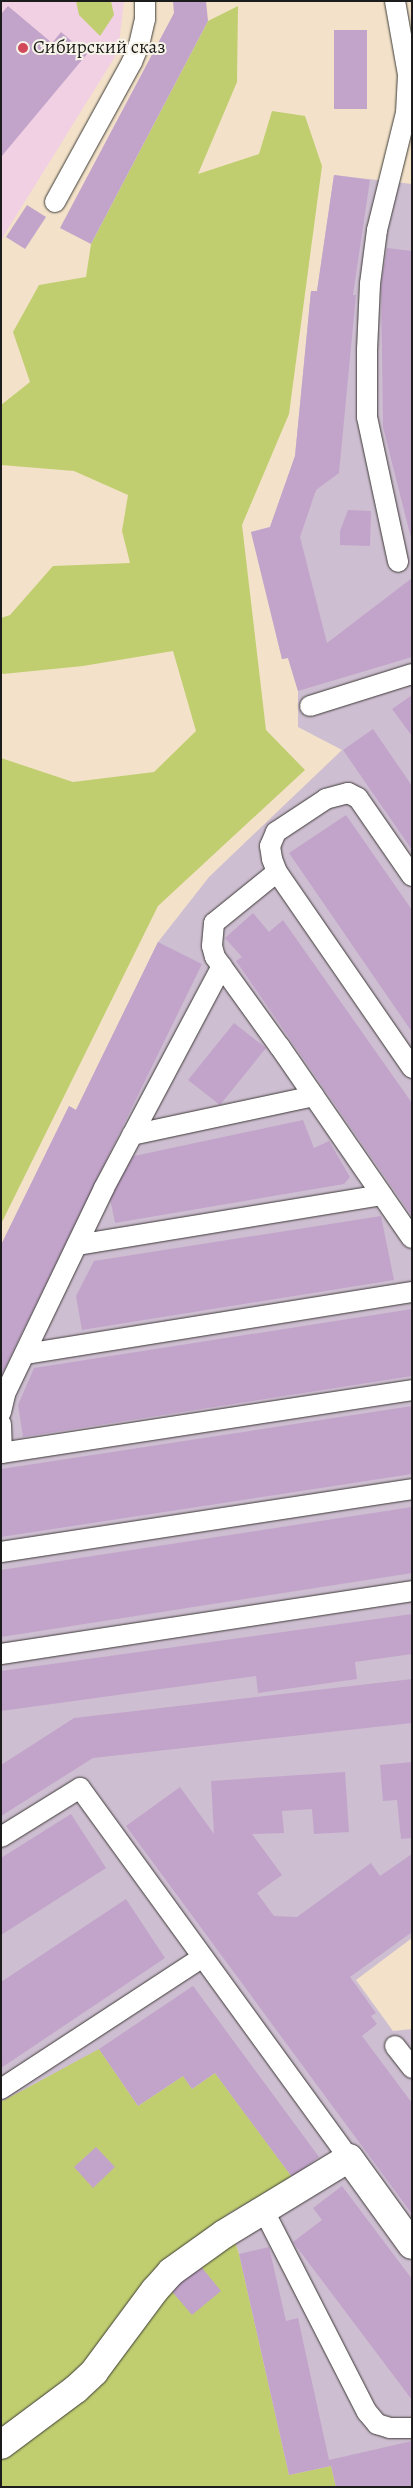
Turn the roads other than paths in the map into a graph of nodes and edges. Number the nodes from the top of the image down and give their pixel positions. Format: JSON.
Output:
{"nodes":[{"id":1,"x":145,"y":1,"type":"edge"},
{"id":2,"x":395,"y":1,"type":"edge"},
{"id":3,"x":55,"y":202,"type":"dead end"},
{"id":4,"x":398,"y":562,"type":"dead end"},
{"id":5,"x":412,"y":674,"type":"edge"},
{"id":6,"x":310,"y":706,"type":"dead end"},
{"id":7,"x":277,"y":872,"type":"junction"},
{"id":8,"x":412,"y":876,"type":"edge"},
{"id":9,"x":222,"y":966,"type":"junction"},
{"id":10,"x":412,"y":1068,"type":"edge"},
{"id":11,"x":314,"y":1096,"type":"junction"},
{"id":12,"x":132,"y":1135,"type":"junction"},
{"id":13,"x":382,"y":1195,"type":"junction"},
{"id":14,"x":412,"y":1238,"type":"edge"},
{"id":15,"x":77,"y":1245,"type":"junction"},
{"id":16,"x":412,"y":1292,"type":"edge"},
{"id":17,"x":25,"y":1354,"type":"junction"},
{"id":18,"x":412,"y":1390,"type":"edge"},
{"id":19,"x":1,"y":1412,"type":"edge"},
{"id":20,"x":1,"y":1424,"type":"edge"},
{"id":21,"x":2,"y":1453,"type":"edge"},
{"id":22,"x":412,"y":1489,"type":"edge"},
{"id":23,"x":1,"y":1552,"type":"edge"},
{"id":24,"x":412,"y":1591,"type":"edge"},
{"id":25,"x":1,"y":1654,"type":"edge"},
{"id":26,"x":1,"y":1837,"type":"edge"},
{"id":27,"x":203,"y":1957,"type":"junction"},
{"id":28,"x":395,"y":2046,"type":"dead end"},
{"id":29,"x":412,"y":2068,"type":"edge"},
{"id":30,"x":1,"y":2089,"type":"edge"},
{"id":31,"x":349,"y":2158,"type":"junction"},
{"id":32,"x":264,"y":2211,"type":"junction"},
{"id":33,"x":412,"y":2245,"type":"edge"},
{"id":34,"x":412,"y":2428,"type":"edge"},
{"id":35,"x":1,"y":2445,"type":"edge"}],
"edges":[{"from":1,"to":3,"type":"lane"},
{"from":2,"to":4,"type":"lane"},
{"from":5,"to":6,"type":"lane"},
{"from":7,"to":8,"type":"lane"},
{"from":7,"to":9,"type":"lane"},
{"from":7,"to":10,"type":"lane"},
{"from":9,"to":11,"type":"lane"},
{"from":9,"to":12,"type":"lane"},
{"from":11,"to":12,"type":"lane"},
{"from":11,"to":13,"type":"lane"},
{"from":12,"to":15,"type":"lane"},
{"from":13,"to":14,"type":"lane"},
{"from":13,"to":15,"type":"lane"},
{"from":15,"to":17,"type":"lane"},
{"from":16,"to":17,"type":"lane"},
{"from":17,"to":19,"type":"lane"},
{"from":18,"to":21,"type":"lane"},
{"from":20,"to":21,"type":"lane"},
{"from":22,"to":23,"type":"lane"},
{"from":24,"to":25,"type":"lane"},
{"from":26,"to":27,"type":"lane"},
{"from":27,"to":30,"type":"lane"},
{"from":27,"to":31,"type":"lane"},
{"from":28,"to":29,"type":"lane"},
{"from":31,"to":32,"type":"street"},
{"from":31,"to":33,"type":"street"},
{"from":32,"to":34,"type":"lane"},
{"from":32,"to":35,"type":"street"}]}
